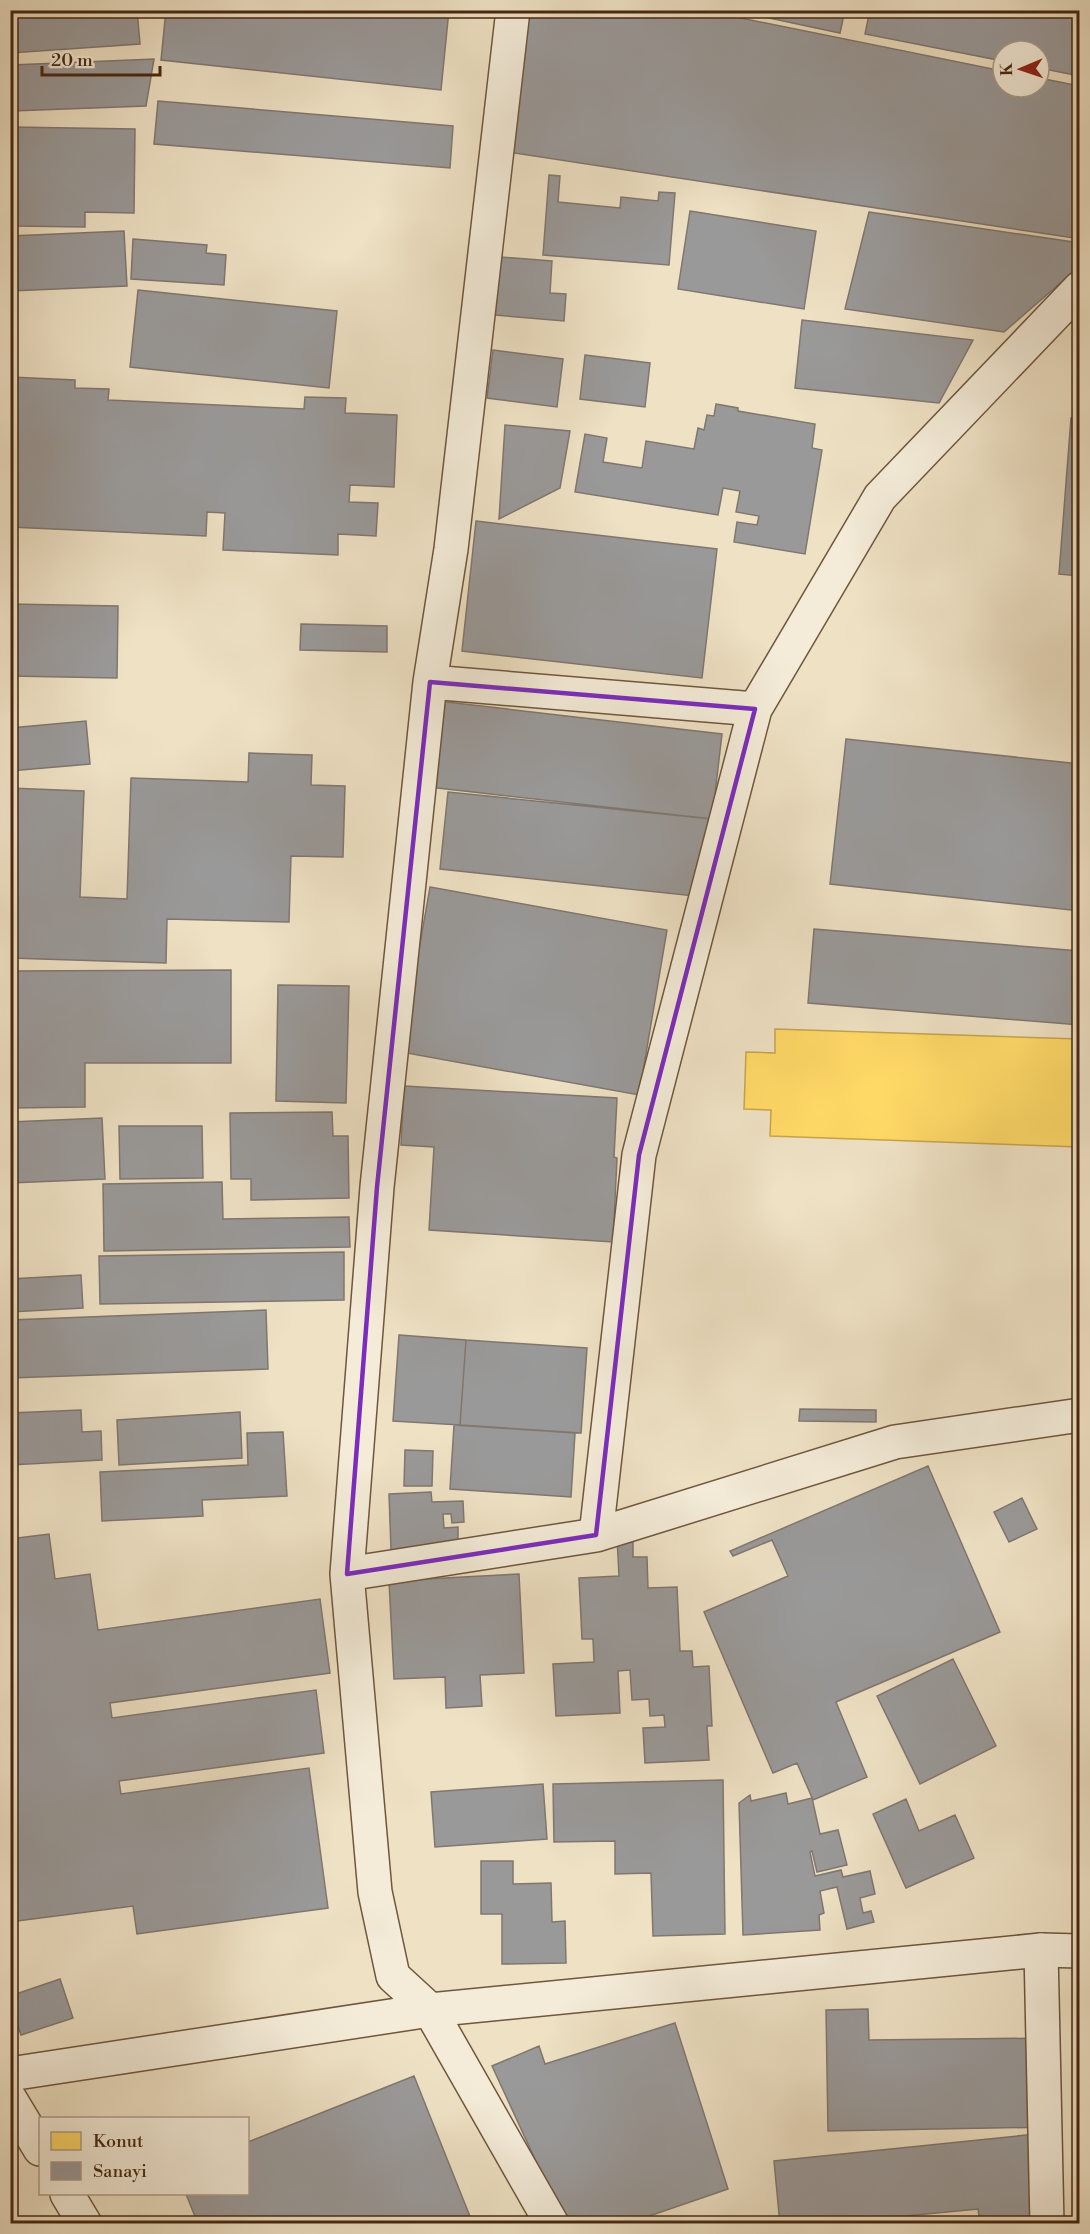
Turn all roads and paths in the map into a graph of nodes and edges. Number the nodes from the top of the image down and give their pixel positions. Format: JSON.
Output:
{"nodes":[{"id":1,"x":513,"y":10,"type":"edge"},
{"id":2,"x":1080,"y":288,"type":"edge"},
{"id":3,"x":430,"y":682,"type":"junction"},
{"id":4,"x":755,"y":709,"type":"junction"},
{"id":5,"x":1080,"y":1415,"type":"edge"},
{"id":6,"x":596,"y":1535,"type":"junction"},
{"id":7,"x":347,"y":1574,"type":"junction"},
{"id":8,"x":1041,"y":1950,"type":"junction"},
{"id":9,"x":1080,"y":1951,"type":"edge"},
{"id":10,"x":430,"y":2010,"type":"junction"},
{"id":11,"x":10,"y":2074,"type":"edge"},
{"id":12,"x":10,"y":2099,"type":"edge"},
{"id":13,"x":39,"y":2147,"type":"edge"},
{"id":14,"x":68,"y":2195,"type":"edge"},
{"id":15,"x":85,"y":2223,"type":"edge"},
{"id":16,"x":552,"y":2223,"type":"edge"},
{"id":17,"x":1047,"y":2223,"type":"edge"}],
"edges":[{"from":1,"to":3,"type":"street"},
{"from":2,"to":4,"type":"street"},
{"from":3,"to":4,"type":"street"},
{"from":3,"to":7,"type":"street"},
{"from":4,"to":6,"type":"street"},
{"from":5,"to":6,"type":"street"},
{"from":6,"to":7,"type":"street"},
{"from":7,"to":10,"type":"street"},
{"from":8,"to":9,"type":"street"},
{"from":8,"to":10,"type":"street"},
{"from":8,"to":17,"type":"street"},
{"from":10,"to":11,"type":"street"},
{"from":10,"to":16,"type":"street"},
{"from":12,"to":13,"type":"street"},
{"from":14,"to":15,"type":"street"}]}
